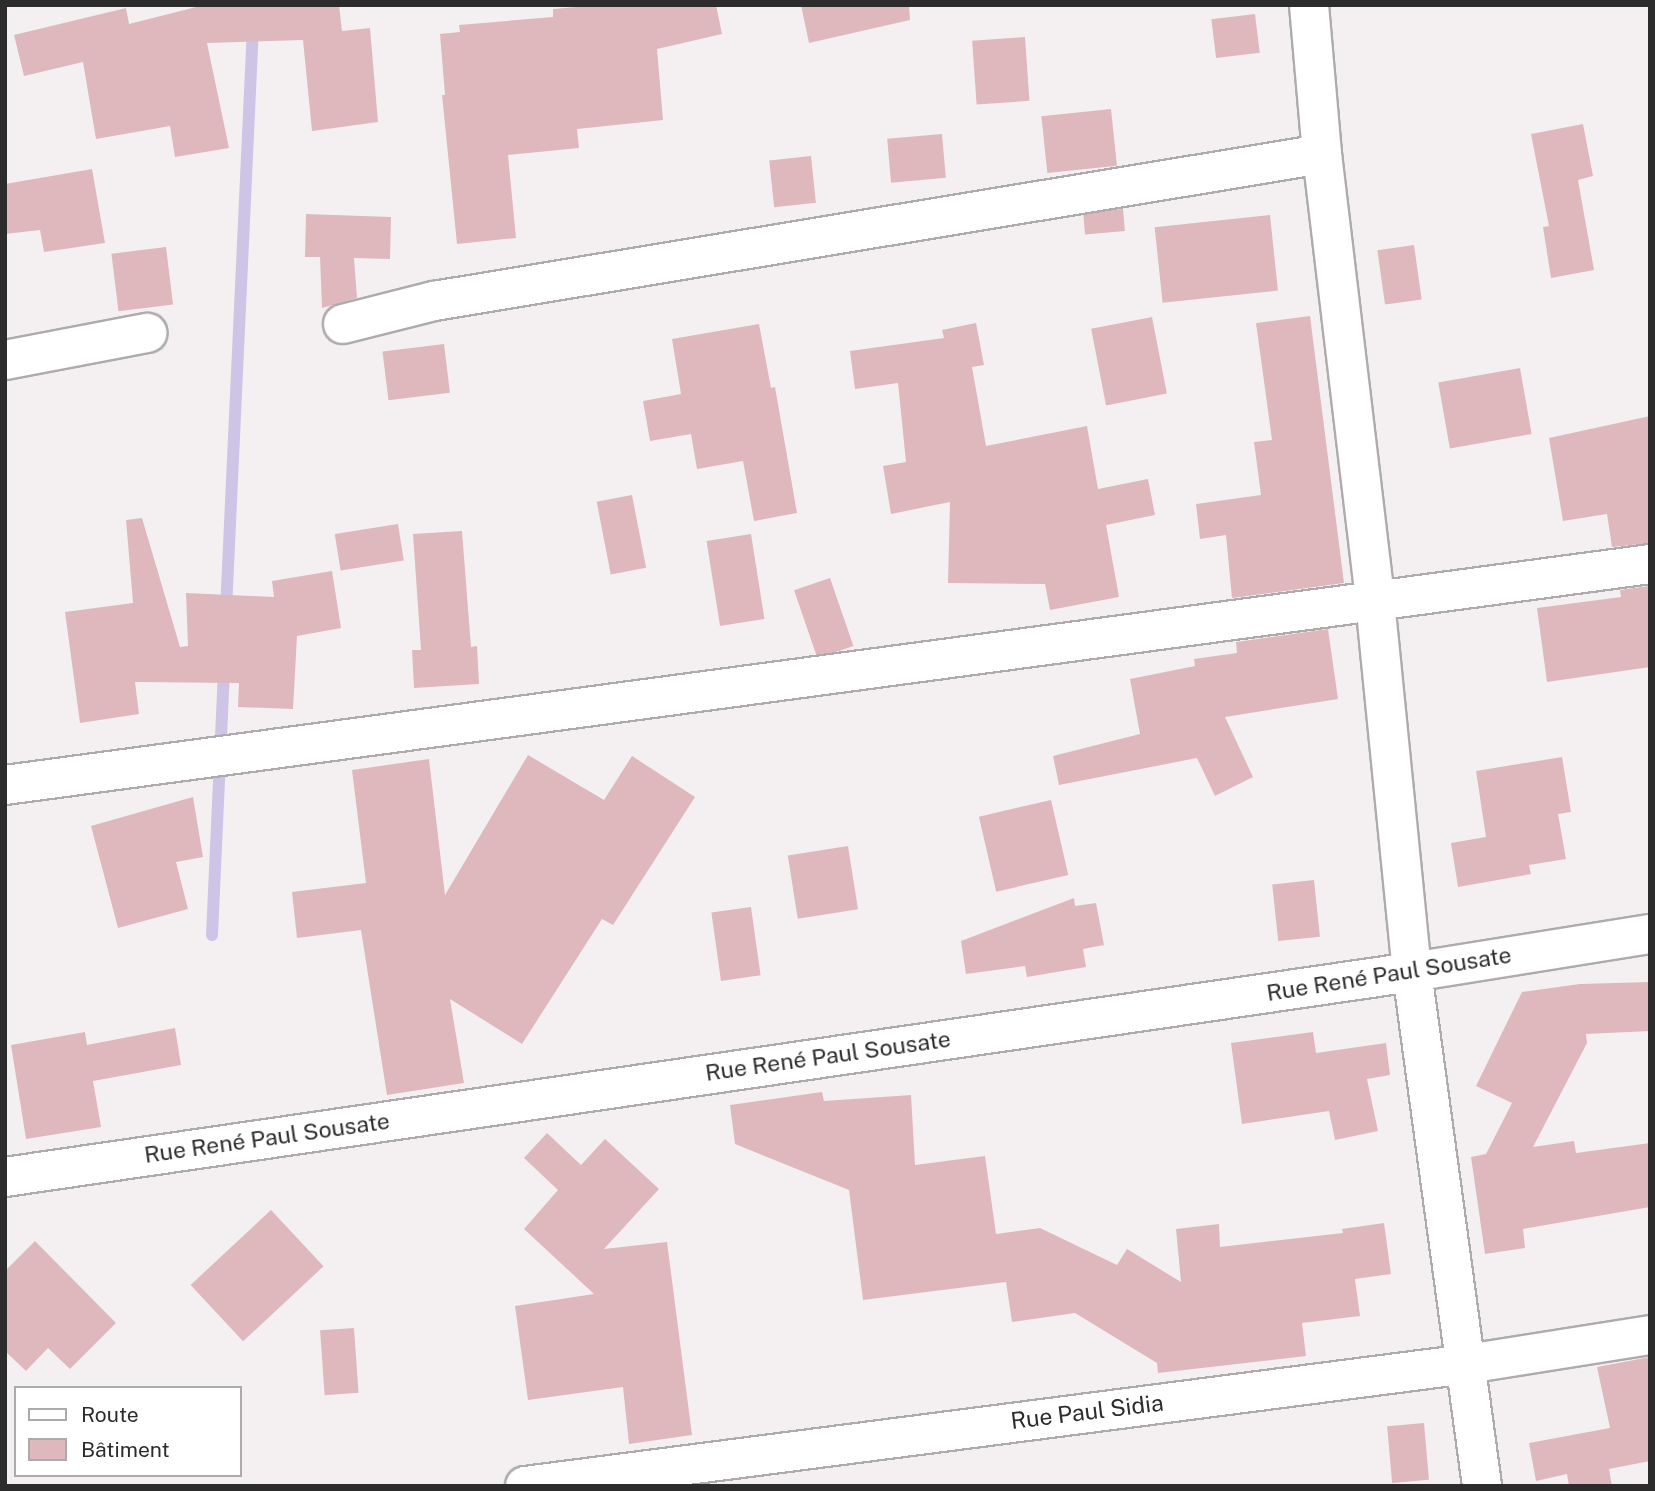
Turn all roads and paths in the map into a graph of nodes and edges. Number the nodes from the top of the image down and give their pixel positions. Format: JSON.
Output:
{"nodes":[{"id":1,"x":1308,"y":5,"type":"edge"},
{"id":2,"x":1322,"y":154,"type":"junction"},
{"id":3,"x":343,"y":324,"type":"dead end"},
{"id":4,"x":148,"y":333,"type":"dead end"},
{"id":5,"x":5,"y":360,"type":"edge"},
{"id":6,"x":1650,"y":564,"type":"edge"},
{"id":7,"x":1376,"y":601,"type":"junction"},
{"id":8,"x":5,"y":785,"type":"edge"},
{"id":9,"x":1650,"y":934,"type":"edge"},
{"id":10,"x":1412,"y":972,"type":"junction"},
{"id":11,"x":5,"y":1177,"type":"edge"},
{"id":12,"x":1650,"y":1335,"type":"edge"},
{"id":13,"x":1467,"y":1364,"type":"junction"},
{"id":14,"x":525,"y":1486,"type":"edge"},
{"id":15,"x":1482,"y":1486,"type":"edge"}],
"edges":[{"from":1,"to":2,"type":"street"},
{"from":2,"to":3,"type":"street"},
{"from":2,"to":7,"type":"street"},
{"from":4,"to":5,"type":"street"},
{"from":6,"to":7,"type":"street"},
{"from":7,"to":8,"type":"street"},
{"from":7,"to":10,"type":"street"},
{"from":9,"to":10,"type":"street","name":"Rue René Paul Sousate"},
{"from":10,"to":11,"type":"street","name":"Rue René Paul Sousate"},
{"from":10,"to":13,"type":"street"},
{"from":12,"to":13,"type":"street","name":"Rue Paul Sidia"},
{"from":13,"to":14,"type":"street","name":"Rue Paul Sidia"},
{"from":13,"to":15,"type":"street"}]}
